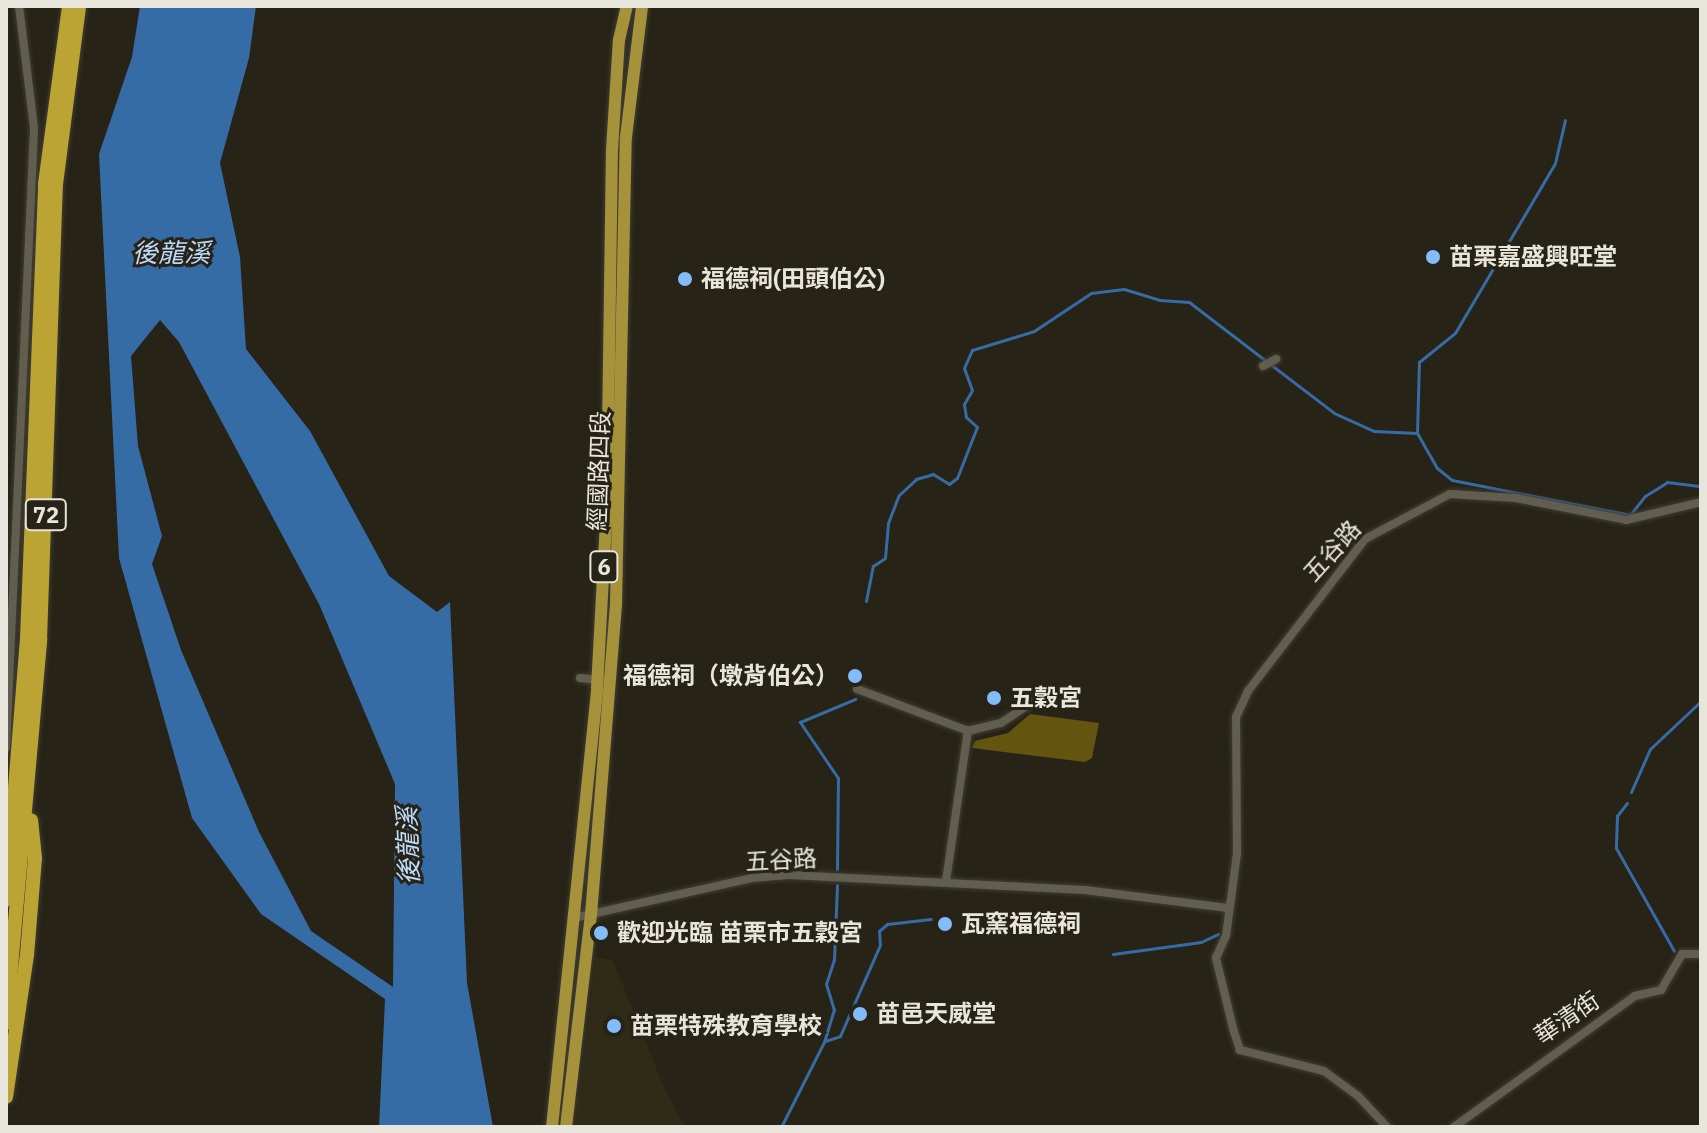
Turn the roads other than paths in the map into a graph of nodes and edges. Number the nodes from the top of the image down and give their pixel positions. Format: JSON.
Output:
{"nodes":[{"id":1,"x":19,"y":6,"type":"edge"},
{"id":2,"x":69,"y":6,"type":"edge"},
{"id":3,"x":79,"y":6,"type":"edge"},
{"id":4,"x":627,"y":6,"type":"edge"},
{"id":5,"x":642,"y":6,"type":"edge"},
{"id":6,"x":610,"y":325,"type":"junction"},
{"id":7,"x":596,"y":326,"type":"dead end"},
{"id":8,"x":624,"y":326,"type":"junction"},
{"id":9,"x":1276,"y":359,"type":"dead end"},
{"id":10,"x":1263,"y":366,"type":"dead end"},
{"id":11,"x":1701,"y":502,"type":"edge"},
{"id":12,"x":8,"y":647,"type":"edge"},
{"id":13,"x":580,"y":678,"type":"dead end"},
{"id":14,"x":604,"y":680,"type":"junction"},
{"id":15,"x":857,"y":689,"type":"dead end"},
{"id":16,"x":1037,"y":699,"type":"dead end"},
{"id":17,"x":968,"y":731,"type":"junction"},
{"id":18,"x":6,"y":748,"type":"edge"},
{"id":19,"x":29,"y":806,"type":"junction"},
{"id":20,"x":14,"y":832,"type":"junction"},
{"id":21,"x":6,"y":851,"type":"edge"},
{"id":22,"x":946,"y":881,"type":"junction"},
{"id":23,"x":6,"y":900,"type":"edge"},
{"id":24,"x":1228,"y":908,"type":"junction"},
{"id":25,"x":584,"y":916,"type":"junction"},
{"id":26,"x":1701,"y":954,"type":"edge"},
{"id":27,"x":6,"y":1023,"type":"edge"},
{"id":28,"x":6,"y":1097,"type":"edge"},
{"id":29,"x":552,"y":1127,"type":"edge"},
{"id":30,"x":566,"y":1127,"type":"edge"},
{"id":31,"x":1387,"y":1127,"type":"edge"},
{"id":32,"x":1454,"y":1127,"type":"edge"}],
"edges":[{"from":1,"to":12,"type":"street"},
{"from":2,"to":20,"type":"highway","number":"72"},
{"from":3,"to":19,"type":"highway","number":"72"},
{"from":4,"to":6,"type":"main road","name":"經國路四段","number":"6"},
{"from":5,"to":8,"type":"main road","name":"經國路四段","number":"6"},
{"from":6,"to":7,"type":"street"},
{"from":6,"to":8,"type":"street"},
{"from":6,"to":14,"type":"main road","name":"經國路四段","number":"6"},
{"from":8,"to":14,"type":"main road","name":"經國路四段","number":"6"},
{"from":9,"to":10,"type":"street"},
{"from":11,"to":24,"type":"street","name":"五谷路"},
{"from":12,"to":18,"type":"street"},
{"from":13,"to":14,"type":"street"},
{"from":14,"to":25,"type":"main road","name":"經國路四段","number":"6"},
{"from":15,"to":17,"type":"street"},
{"from":16,"to":17,"type":"street"},
{"from":17,"to":22,"type":"street"},
{"from":19,"to":27,"type":"highway","number":"72"},
{"from":19,"to":28,"type":"highway"},
{"from":20,"to":21,"type":"highway"},
{"from":20,"to":23,"type":"highway","number":"72"},
{"from":22,"to":24,"type":"street","name":"五谷路"},
{"from":22,"to":25,"type":"street","name":"五谷路"},
{"from":24,"to":31,"type":"street","name":"五谷路"},
{"from":25,"to":29,"type":"main road","name":"經國路四段","number":"6"},
{"from":25,"to":30,"type":"main road","name":"經國路四段","number":"6"},
{"from":26,"to":32,"type":"street","name":"華清街"}]}
